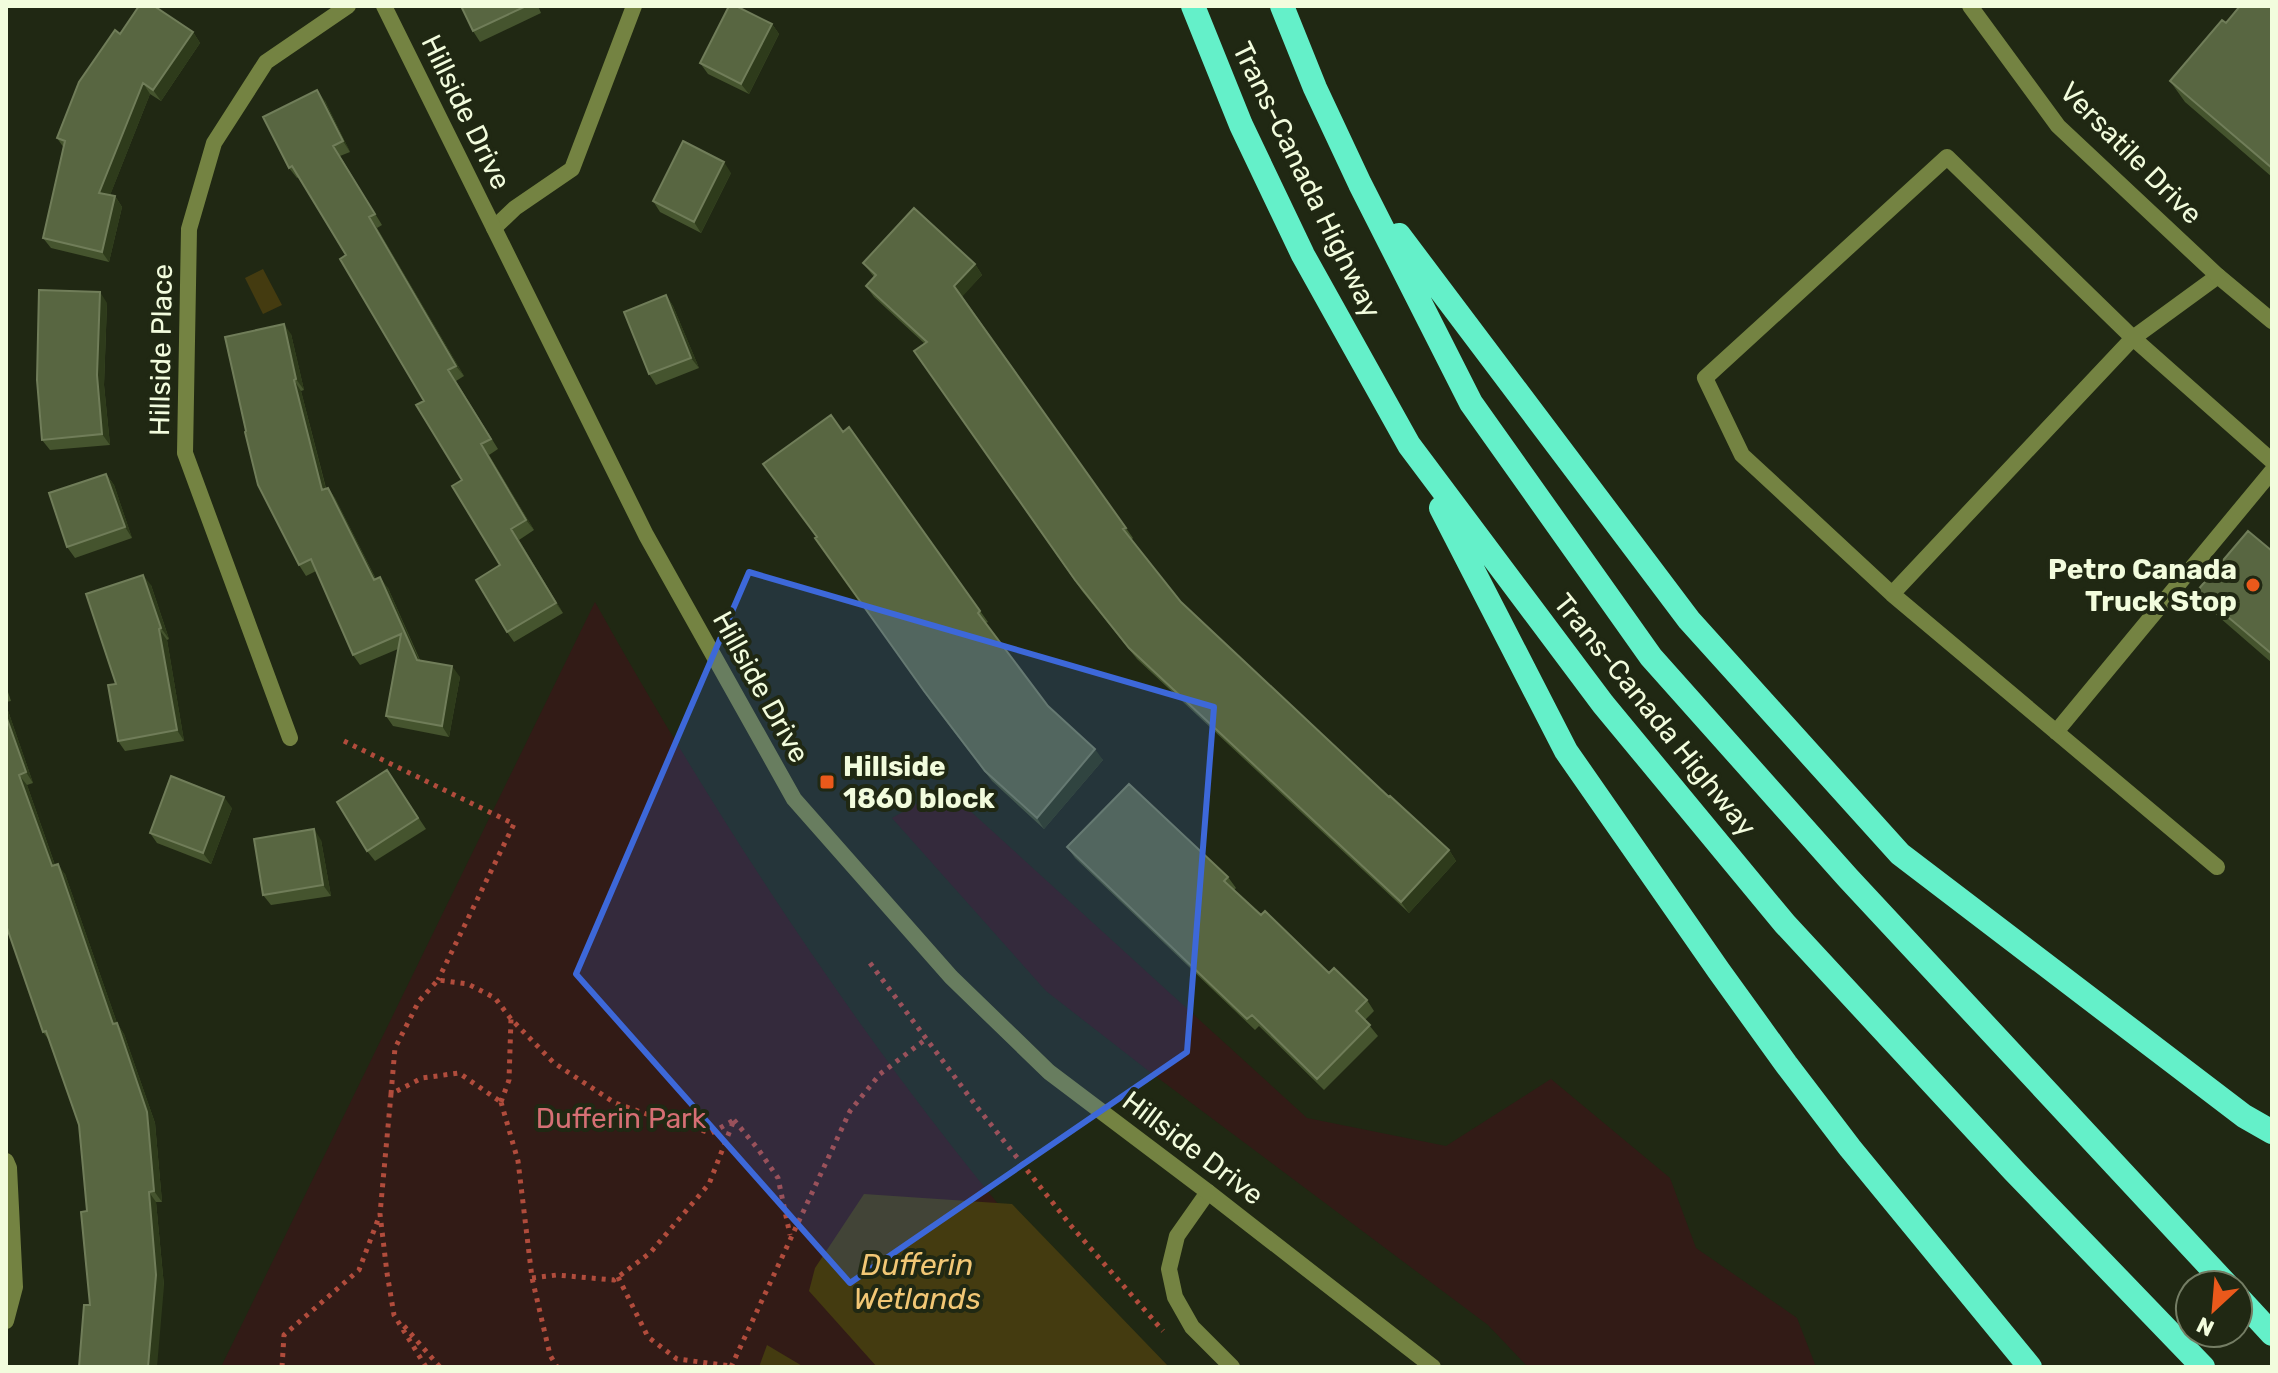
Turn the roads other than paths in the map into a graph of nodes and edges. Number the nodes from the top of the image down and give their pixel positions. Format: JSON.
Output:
{"nodes":[{"id":1,"x":348,"y":6,"type":"edge"},
{"id":2,"x":384,"y":6,"type":"edge"},
{"id":3,"x":634,"y":6,"type":"edge"},
{"id":4,"x":1193,"y":6,"type":"edge"},
{"id":5,"x":1282,"y":6,"type":"edge"},
{"id":6,"x":1970,"y":6,"type":"edge"},
{"id":7,"x":1360,"y":184,"type":"junction"},
{"id":8,"x":494,"y":228,"type":"junction"},
{"id":9,"x":2218,"y":276,"type":"junction"},
{"id":10,"x":2272,"y":321,"type":"edge"},
{"id":11,"x":2133,"y":338,"type":"junction"},
{"id":12,"x":1409,"y":445,"type":"junction"},
{"id":13,"x":2272,"y":461,"type":"edge"},
{"id":14,"x":2272,"y":471,"type":"edge"},
{"id":15,"x":1892,"y":594,"type":"junction"},
{"id":16,"x":2056,"y":732,"type":"junction"},
{"id":17,"x":290,"y":738,"type":"dead end"},
{"id":18,"x":2217,"y":867,"type":"dead end"},
{"id":19,"x":2272,"y":1132,"type":"edge"},
{"id":20,"x":6,"y":1161,"type":"edge"},
{"id":21,"x":1208,"y":1192,"type":"junction"},
{"id":22,"x":2212,"y":1269,"type":"edge"},
{"id":23,"x":2254,"y":1314,"type":"edge"},
{"id":24,"x":6,"y":1321,"type":"edge"},
{"id":25,"x":2272,"y":1334,"type":"edge"},
{"id":26,"x":1232,"y":1367,"type":"edge"},
{"id":27,"x":1433,"y":1367,"type":"edge"},
{"id":28,"x":2030,"y":1367,"type":"edge"},
{"id":29,"x":2203,"y":1367,"type":"edge"}],
"edges":[{"from":1,"to":17,"type":"street","name":"Hillside Place"},
{"from":2,"to":8,"type":"street","name":"Hillside Drive"},
{"from":3,"to":8,"type":"street"},
{"from":4,"to":12,"type":"highway","name":"Trans-Canada Highway"},
{"from":5,"to":7,"type":"highway","name":"Trans-Canada Highway"},
{"from":6,"to":9,"type":"street","name":"Versatile Drive"},
{"from":7,"to":19,"type":"highway"},
{"from":7,"to":22,"type":"highway","name":"Trans-Canada Highway"},
{"from":8,"to":21,"type":"street","name":"Hillside Drive"},
{"from":9,"to":10,"type":"street","name":"Versatile Drive"},
{"from":9,"to":11,"type":"street"},
{"from":11,"to":13,"type":"street"},
{"from":11,"to":15,"type":"street"},
{"from":11,"to":15,"type":"street"},
{"from":12,"to":28,"type":"highway"},
{"from":12,"to":29,"type":"highway","name":"Trans-Canada Highway"},
{"from":14,"to":16,"type":"street"},
{"from":15,"to":16,"type":"street"},
{"from":16,"to":18,"type":"street"},
{"from":20,"to":24,"type":"street"},
{"from":21,"to":26,"type":"street"},
{"from":21,"to":27,"type":"street","name":"Hillside Drive"},
{"from":23,"to":25,"type":"highway"}]}
